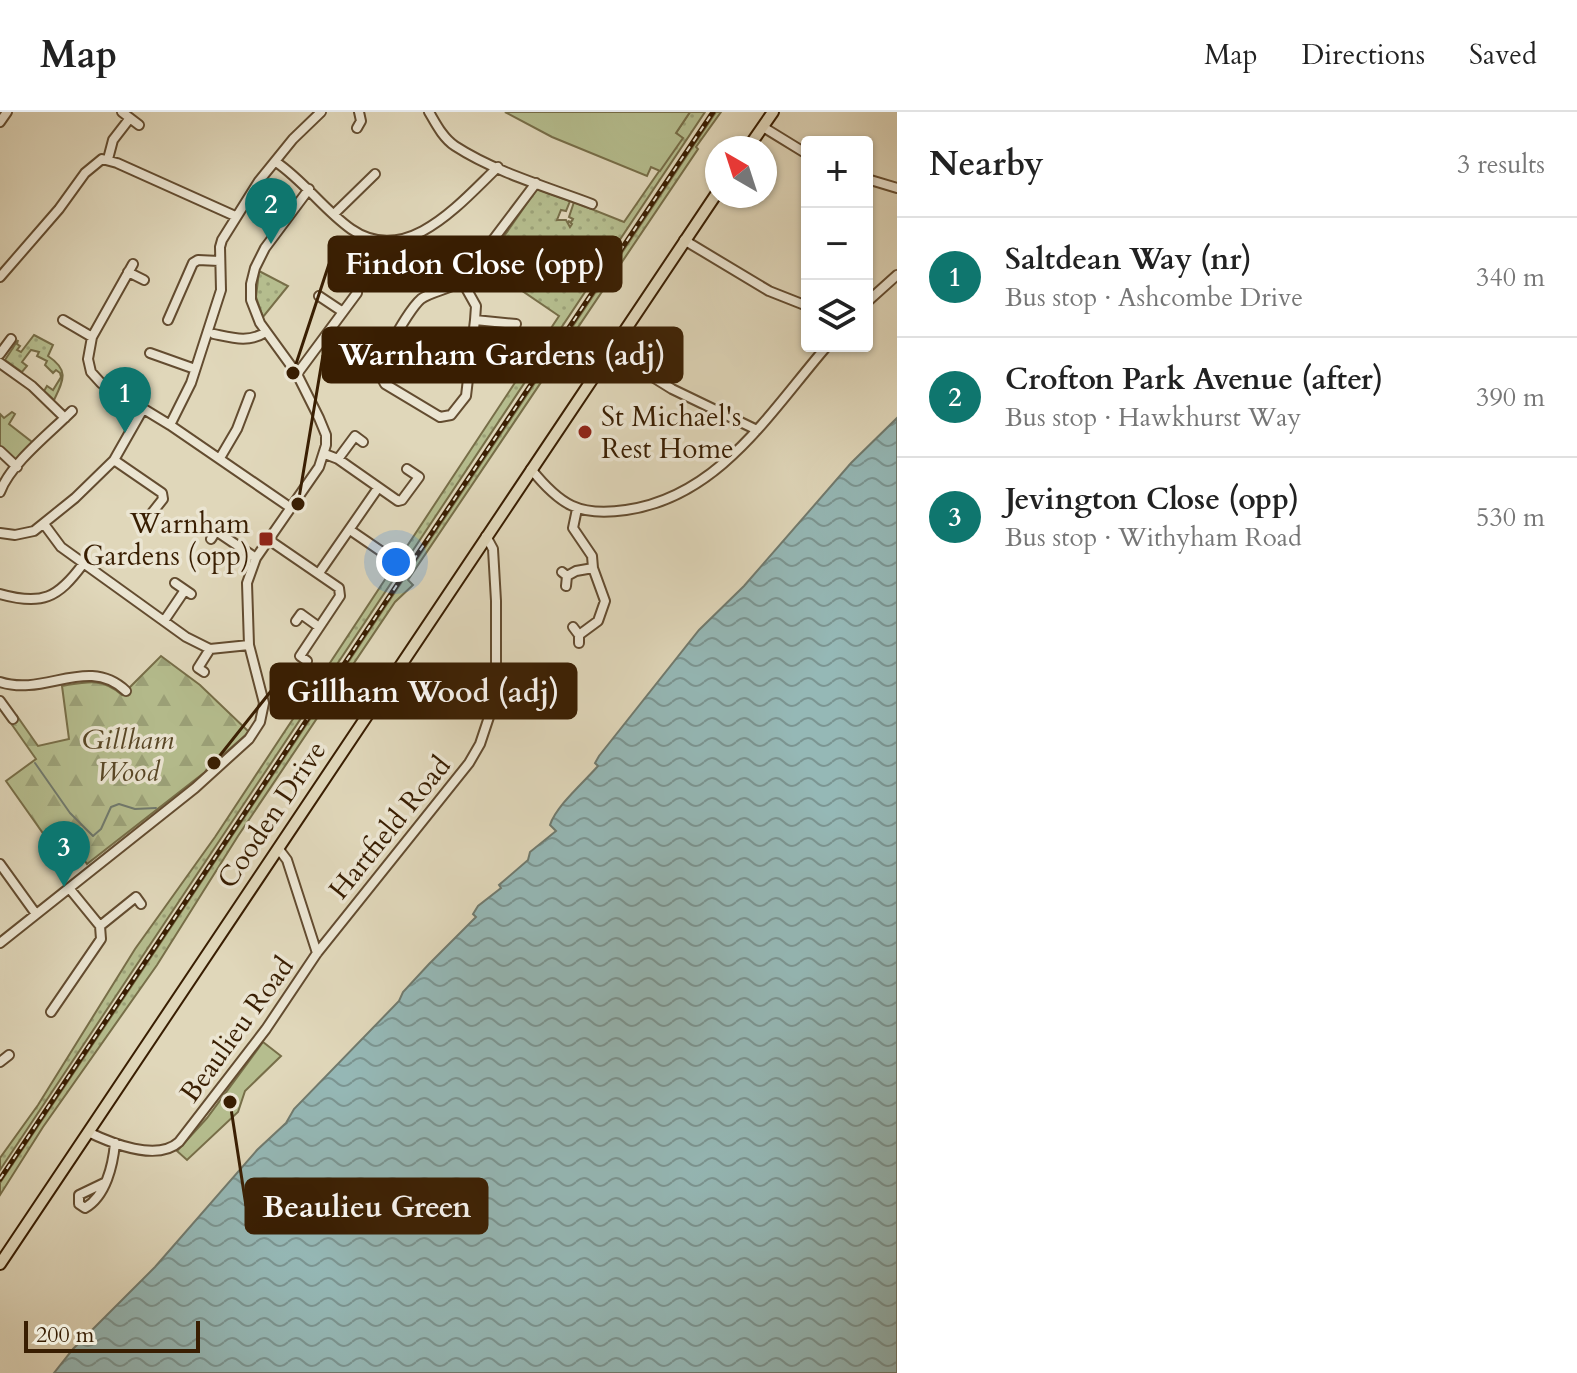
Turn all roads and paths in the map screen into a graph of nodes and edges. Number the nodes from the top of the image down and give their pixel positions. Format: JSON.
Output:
{"nodes":[{"id":1,"x":7,"y":112,"type":"edge"},
{"id":2,"x":321,"y":112,"type":"edge"},
{"id":3,"x":359,"y":112,"type":"edge"},
{"id":4,"x":429,"y":112,"type":"edge"},
{"id":5,"x":773,"y":112,"type":"edge"},
{"id":6,"x":126,"y":115,"type":"edge"},
{"id":7,"x":0,"y":122,"type":"edge"},
{"id":8,"x":139,"y":125,"type":"dead end"},
{"id":9,"x":356,"y":127,"type":"dead end"},
{"id":10,"x":763,"y":127,"type":"junction"},
{"id":11,"x":757,"y":136,"type":"edge"},
{"id":12,"x":801,"y":150,"type":"edge"},
{"id":13,"x":108,"y":159,"type":"junction"},
{"id":14,"x":276,"y":162,"type":"junction"},
{"id":15,"x":498,"y":167,"type":"junction"},
{"id":16,"x":375,"y":173,"type":"dead end"},
{"id":17,"x":873,"y":181,"type":"edge"},
{"id":18,"x":536,"y":183,"type":"junction"},
{"id":19,"x":897,"y":188,"type":"edge"},
{"id":20,"x":309,"y":189,"type":"junction"},
{"id":21,"x":590,"y":201,"type":"dead end"},
{"id":22,"x":706,"y":208,"type":"edge"},
{"id":23,"x":334,"y":214,"type":"junction"},
{"id":24,"x":235,"y":216,"type":"junction"},
{"id":25,"x":684,"y":240,"type":"junction"},
{"id":26,"x":219,"y":261,"type":"junction"},
{"id":27,"x":897,"y":275,"type":"edge"},
{"id":28,"x":0,"y":277,"type":"edge"},
{"id":29,"x":144,"y":280,"type":"dead end"},
{"id":30,"x":462,"y":281,"type":"junction"},
{"id":31,"x":357,"y":293,"type":"dead end"},
{"id":32,"x":319,"y":296,"type":"dead end"},
{"id":33,"x":873,"y":297,"type":"edge"},
{"id":34,"x":801,"y":304,"type":"edge"},
{"id":35,"x":343,"y":312,"type":"junction"},
{"id":36,"x":168,"y":320,"type":"dead end"},
{"id":37,"x":475,"y":320,"type":"junction"},
{"id":38,"x":63,"y":321,"type":"dead end"},
{"id":39,"x":517,"y":323,"type":"dead end"},
{"id":40,"x":219,"y":332,"type":"dead end"},
{"id":41,"x":266,"y":332,"type":"junction"},
{"id":42,"x":92,"y":337,"type":"junction"},
{"id":43,"x":11,"y":339,"type":"dead end"},
{"id":44,"x":611,"y":351,"type":"junction"},
{"id":45,"x":822,"y":352,"type":"edge"},
{"id":46,"x":155,"y":353,"type":"dead end"},
{"id":47,"x":0,"y":354,"type":"edge"},
{"id":48,"x":0,"y":363,"type":"edge"},
{"id":49,"x":195,"y":369,"type":"junction"},
{"id":50,"x":297,"y":374,"type":"junction"},
{"id":51,"x":245,"y":398,"type":"dead end"},
{"id":52,"x":143,"y":409,"type":"junction"},
{"id":53,"x":170,"y":425,"type":"junction"},
{"id":54,"x":757,"y":430,"type":"junction"},
{"id":55,"x":363,"y":442,"type":"dead end"},
{"id":56,"x":0,"y":451,"type":"edge"},
{"id":57,"x":325,"y":454,"type":"junction"},
{"id":58,"x":220,"y":458,"type":"junction"},
{"id":59,"x":338,"y":459,"type":"junction"},
{"id":60,"x":114,"y":460,"type":"junction"},
{"id":61,"x":17,"y":467,"type":"junction"},
{"id":62,"x":407,"y":469,"type":"dead end"},
{"id":63,"x":531,"y":469,"type":"junction"},
{"id":64,"x":378,"y":488,"type":"junction"},
{"id":65,"x":0,"y":492,"type":"edge"},
{"id":66,"x":291,"y":508,"type":"junction"},
{"id":67,"x":577,"y":509,"type":"junction"},
{"id":68,"x":44,"y":524,"type":"junction"},
{"id":69,"x":150,"y":528,"type":"dead end"},
{"id":70,"x":350,"y":530,"type":"junction"},
{"id":71,"x":0,"y":533,"type":"edge"},
{"id":72,"x":486,"y":536,"type":"junction"},
{"id":73,"x":211,"y":539,"type":"dead end"},
{"id":74,"x":269,"y":540,"type":"junction"},
{"id":75,"x":256,"y":558,"type":"junction"},
{"id":76,"x":83,"y":564,"type":"junction"},
{"id":77,"x":383,"y":564,"type":"dead end"},
{"id":78,"x":593,"y":568,"type":"junction"},
{"id":79,"x":319,"y":573,"type":"junction"},
{"id":80,"x":565,"y":578,"type":"dead end"},
{"id":81,"x":175,"y":583,"type":"dead end"},
{"id":82,"x":0,"y":594,"type":"edge"},
{"id":83,"x":164,"y":621,"type":"junction"},
{"id":84,"x":296,"y":621,"type":"dead end"},
{"id":85,"x":319,"y":627,"type":"junction"},
{"id":86,"x":577,"y":635,"type":"dead end"},
{"id":87,"x":249,"y":645,"type":"junction"},
{"id":88,"x":210,"y":649,"type":"junction"},
{"id":89,"x":307,"y":661,"type":"dead end"},
{"id":90,"x":204,"y":672,"type":"dead end"},
{"id":91,"x":4,"y":683,"type":"edge"},
{"id":92,"x":126,"y":691,"type":"dead end"},
{"id":93,"x":1,"y":702,"type":"edge"},
{"id":94,"x":13,"y":719,"type":"dead end"},
{"id":95,"x":278,"y":848,"type":"junction"},
{"id":96,"x":0,"y":864,"type":"edge"},
{"id":97,"x":69,"y":888,"type":"junction"},
{"id":98,"x":141,"y":904,"type":"dead end"},
{"id":99,"x":36,"y":914,"type":"junction"},
{"id":100,"x":100,"y":926,"type":"junction"},
{"id":101,"x":0,"y":943,"type":"edge"},
{"id":102,"x":317,"y":953,"type":"junction"},
{"id":103,"x":51,"y":1012,"type":"dead end"},
{"id":104,"x":9,"y":1055,"type":"dead end"},
{"id":105,"x":0,"y":1062,"type":"edge"},
{"id":106,"x":88,"y":1132,"type":"junction"},
{"id":107,"x":115,"y":1143,"type":"junction"},
{"id":108,"x":104,"y":1183,"type":"dead end"},
{"id":109,"x":0,"y":1264,"type":"edge"}],
"edges":[{"from":1,"to":7,"type":"street"},
{"from":2,"to":14,"type":"street"},
{"from":3,"to":9,"type":"street"},
{"from":4,"to":15,"type":"street"},
{"from":5,"to":10,"type":"main road"},
{"from":6,"to":8,"type":"street"},
{"from":6,"to":13,"type":"street"},
{"from":10,"to":11,"type":"main road"},
{"from":10,"to":12,"type":"street"},
{"from":13,"to":24,"type":"street"},
{"from":13,"to":28,"type":"street"},
{"from":14,"to":20,"type":"street"},
{"from":14,"to":24,"type":"street"},
{"from":15,"to":18,"type":"street"},
{"from":15,"to":23,"type":"street"},
{"from":16,"to":23,"type":"street"},
{"from":17,"to":19,"type":"street"},
{"from":18,"to":21,"type":"street"},
{"from":18,"to":30,"type":"street"},
{"from":20,"to":23,"type":"street"},
{"from":20,"to":41,"type":"street"},
{"from":22,"to":25,"type":"main road","name":"Cooden Drive"},
{"from":24,"to":26,"type":"street"},
{"from":25,"to":34,"type":"street"},
{"from":25,"to":44,"type":"main road","name":"Cooden Drive"},
{"from":26,"to":36,"type":"street"},
{"from":26,"to":49,"type":"street"},
{"from":27,"to":33,"type":"street"},
{"from":29,"to":42,"type":"street"},
{"from":30,"to":37,"type":"street"},
{"from":30,"to":37,"type":"street"},
{"from":31,"to":35,"type":"street"},
{"from":32,"to":35,"type":"street"},
{"from":35,"to":50,"type":"street"},
{"from":37,"to":39,"type":"street"},
{"from":38,"to":42,"type":"street"},
{"from":40,"to":41,"type":"street"},
{"from":41,"to":50,"type":"street"},
{"from":42,"to":52,"type":"street"},
{"from":43,"to":47,"type":"street"},
{"from":44,"to":54,"type":"street"},
{"from":44,"to":63,"type":"main road","name":"Cooden Drive"},
{"from":45,"to":54,"type":"street"},
{"from":46,"to":49,"type":"street"},
{"from":48,"to":61,"type":"street"},
{"from":49,"to":53,"type":"street"},
{"from":50,"to":57,"type":"street"},
{"from":51,"to":58,"type":"street"},
{"from":52,"to":53,"type":"street"},
{"from":52,"to":60,"type":"street"},
{"from":53,"to":58,"type":"street"},
{"from":54,"to":67,"type":"street"},
{"from":55,"to":59,"type":"street"},
{"from":56,"to":61,"type":"street"},
{"from":57,"to":59,"type":"street"},
{"from":57,"to":66,"type":"street"},
{"from":58,"to":66,"type":"street"},
{"from":59,"to":64,"type":"street"},
{"from":60,"to":68,"type":"street"},
{"from":60,"to":69,"type":"street"},
{"from":61,"to":65,"type":"street"},
{"from":62,"to":64,"type":"street"},
{"from":63,"to":67,"type":"street"},
{"from":63,"to":72,"type":"main road","name":"Cooden Drive"},
{"from":64,"to":70,"type":"street"},
{"from":66,"to":74,"type":"street"},
{"from":67,"to":78,"type":"street"},
{"from":68,"to":71,"type":"street"},
{"from":68,"to":76,"type":"street"},
{"from":70,"to":77,"type":"street"},
{"from":70,"to":79,"type":"street"},
{"from":72,"to":95,"type":"main road","name":"Cooden Drive"},
{"from":72,"to":102,"type":"street","name":"Hartfield Road"},
{"from":73,"to":75,"type":"street"},
{"from":74,"to":75,"type":"street"},
{"from":74,"to":79,"type":"street"},
{"from":75,"to":87,"type":"street"},
{"from":76,"to":82,"type":"street"},
{"from":76,"to":83,"type":"street"},
{"from":78,"to":80,"type":"street"},
{"from":78,"to":86,"type":"street"},
{"from":79,"to":85,"type":"street"},
{"from":81,"to":83,"type":"street"},
{"from":83,"to":88,"type":"street"},
{"from":84,"to":85,"type":"street"},
{"from":85,"to":89,"type":"street"},
{"from":87,"to":88,"type":"street"},
{"from":87,"to":97,"type":"street"},
{"from":88,"to":90,"type":"street"},
{"from":91,"to":92,"type":"street"},
{"from":91,"to":93,"type":"street"},
{"from":93,"to":94,"type":"street"},
{"from":95,"to":102,"type":"street","name":"Beaulieu Road"},
{"from":95,"to":106,"type":"main road","name":"Cooden Drive"},
{"from":96,"to":99,"type":"street"},
{"from":97,"to":99,"type":"street"},
{"from":97,"to":100,"type":"street"},
{"from":98,"to":100,"type":"street"},
{"from":99,"to":101,"type":"street"},
{"from":100,"to":103,"type":"street"},
{"from":102,"to":107,"type":"street","name":"Beaulieu Road"},
{"from":104,"to":105,"type":"street"},
{"from":106,"to":107,"type":"street","name":"Beaulieu Road"},
{"from":106,"to":109,"type":"main road","name":"Cooden Drive"},
{"from":107,"to":108,"type":"street"}]}
